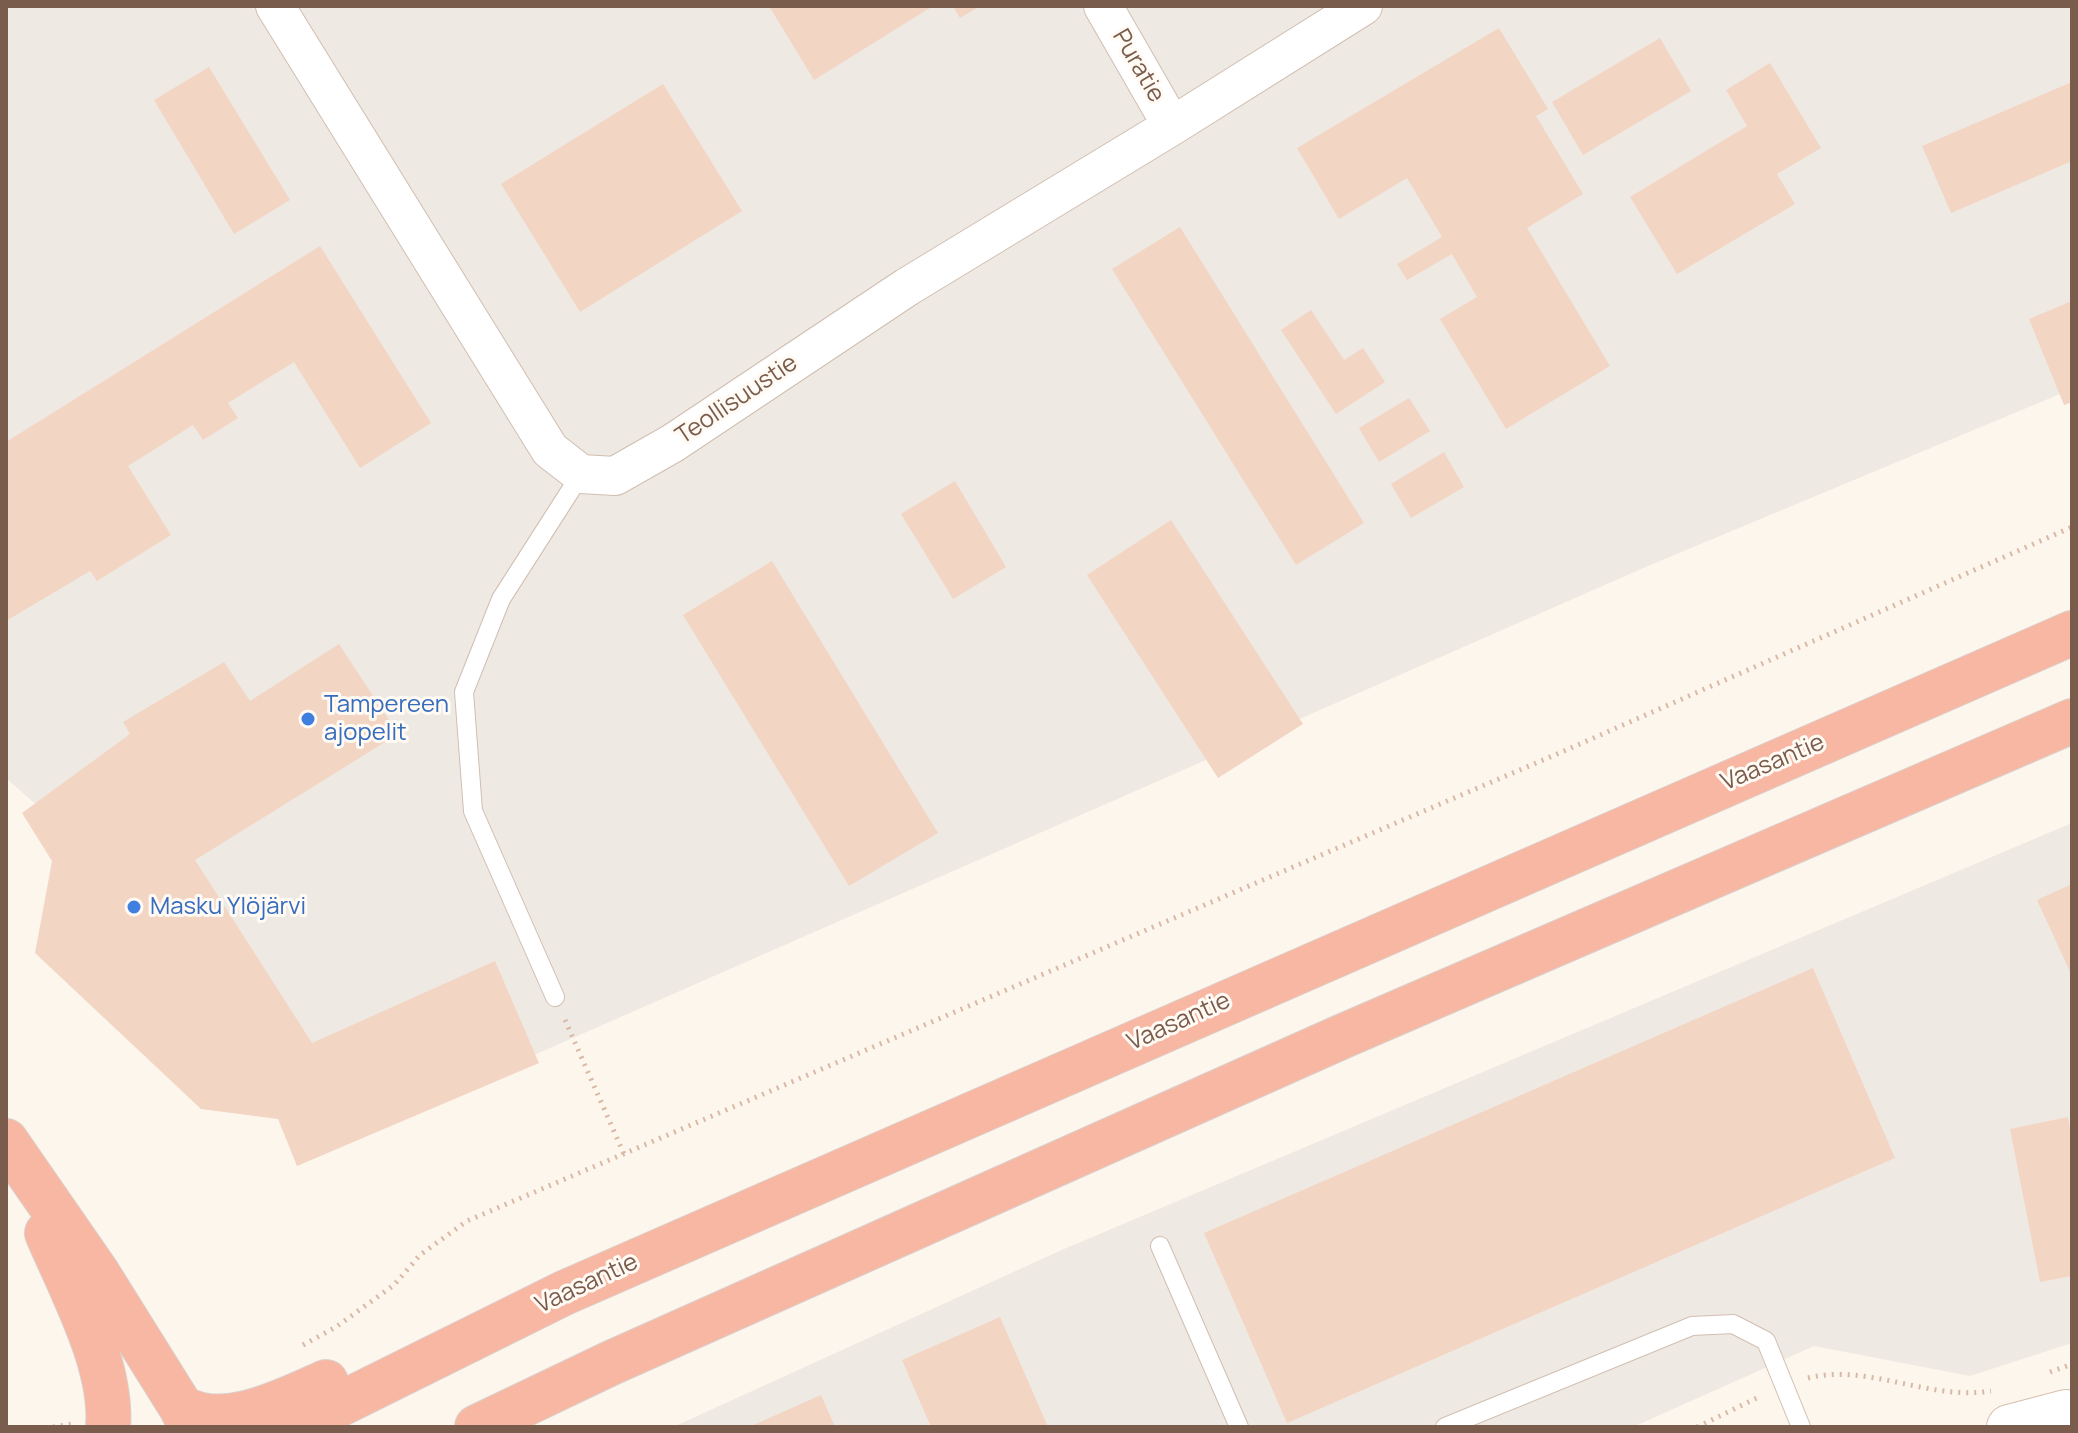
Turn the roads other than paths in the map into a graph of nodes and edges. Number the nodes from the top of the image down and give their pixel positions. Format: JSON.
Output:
{"nodes":[{"id":1,"x":275,"y":6,"type":"edge"},
{"id":2,"x":1103,"y":6,"type":"edge"},
{"id":3,"x":1363,"y":6,"type":"edge"},
{"id":4,"x":1172,"y":126,"type":"junction"},
{"id":5,"x":581,"y":474,"type":"junction"},
{"id":6,"x":2072,"y":633,"type":"edge"},
{"id":7,"x":2072,"y":721,"type":"edge"},
{"id":8,"x":555,"y":997,"type":"road end"},
{"id":9,"x":10,"y":1148,"type":"edge"},
{"id":10,"x":1160,"y":1246,"type":"dead end"},
{"id":11,"x":564,"y":1293,"type":"junction"},
{"id":12,"x":2060,"y":1404,"type":"edge"},
{"id":13,"x":2005,"y":1408,"type":"edge"},
{"id":14,"x":186,"y":1417,"type":"edge"},
{"id":15,"x":108,"y":1425,"type":"edge"},
{"id":16,"x":294,"y":1427,"type":"edge"},
{"id":17,"x":477,"y":1427,"type":"edge"},
{"id":18,"x":1239,"y":1427,"type":"edge"},
{"id":19,"x":1445,"y":1427,"type":"edge"},
{"id":20,"x":1801,"y":1427,"type":"edge"}],
"edges":[{"from":1,"to":5,"type":"street"},
{"from":2,"to":4,"type":"street","name":"Puratie"},
{"from":3,"to":4,"type":"street","name":"Teollisuustie"},
{"from":4,"to":5,"type":"street","name":"Teollisuustie"},
{"from":5,"to":8,"type":"lane"},
{"from":6,"to":11,"type":"highway","name":"Vaasantie"},
{"from":7,"to":17,"type":"highway"},
{"from":9,"to":14,"type":"highway"},
{"from":9,"to":15,"type":"highway"},
{"from":10,"to":18,"type":"lane"},
{"from":11,"to":14,"type":"highway"},
{"from":11,"to":16,"type":"highway","name":"Vaasantie"},
{"from":12,"to":13,"type":"main road"},
{"from":19,"to":20,"type":"lane"}]}
